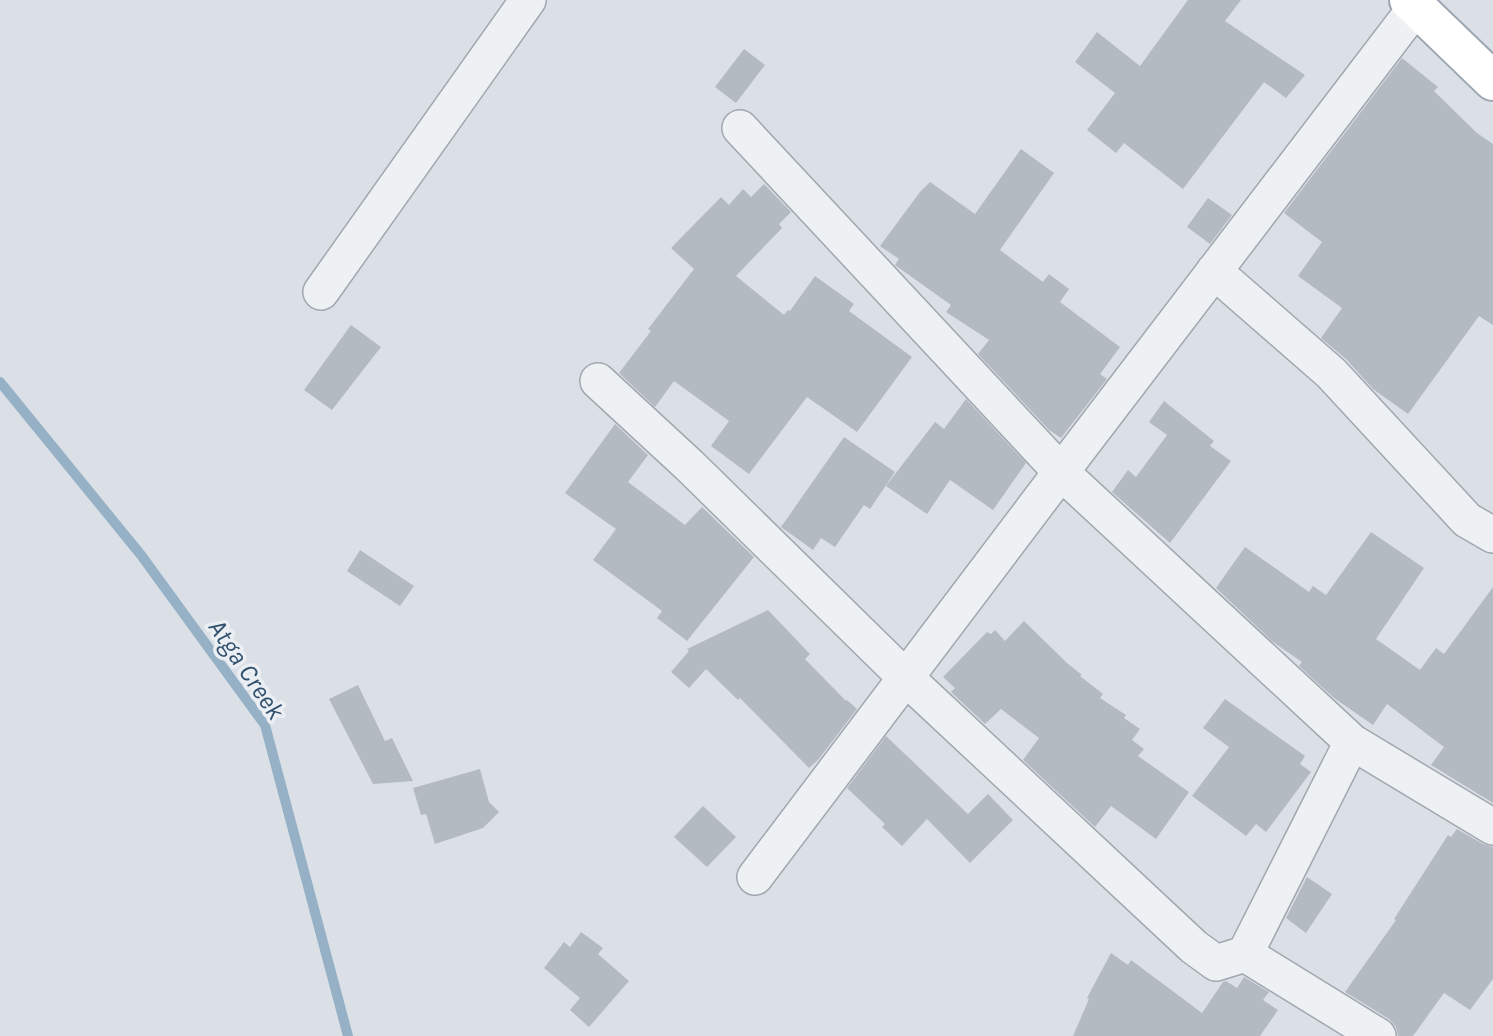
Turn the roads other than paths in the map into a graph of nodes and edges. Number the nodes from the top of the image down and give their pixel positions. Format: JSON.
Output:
{"nodes":[{"id":1,"x":528,"y":0,"type":"edge"},
{"id":2,"x":1413,"y":4,"type":"edge"},
{"id":3,"x":1493,"y":81,"type":"edge"},
{"id":4,"x":740,"y":128,"type":"dead end"},
{"id":5,"x":1214,"y":271,"type":"junction"},
{"id":6,"x":321,"y":292,"type":"dead end"},
{"id":7,"x":598,"y":381,"type":"dead end"},
{"id":8,"x":1061,"y":472,"type":"junction"},
{"id":9,"x":1493,"y":535,"type":"edge"},
{"id":10,"x":905,"y":677,"type":"junction"},
{"id":11,"x":1352,"y":742,"type":"junction"},
{"id":12,"x":1493,"y":827,"type":"edge"},
{"id":13,"x":755,"y":877,"type":"dead end"},
{"id":14,"x":1245,"y":954,"type":"junction"},
{"id":15,"x":1378,"y":1036,"type":"edge"}],
"edges":[{"from":1,"to":6,"type":"street"},
{"from":2,"to":3,"type":"main road"},
{"from":2,"to":5,"type":"street"},
{"from":4,"to":8,"type":"street"},
{"from":5,"to":8,"type":"street"},
{"from":5,"to":9,"type":"street"},
{"from":7,"to":10,"type":"street"},
{"from":8,"to":10,"type":"street"},
{"from":8,"to":11,"type":"street"},
{"from":10,"to":13,"type":"street"},
{"from":10,"to":14,"type":"street"},
{"from":11,"to":12,"type":"street"},
{"from":11,"to":14,"type":"street"},
{"from":14,"to":15,"type":"street"}]}
